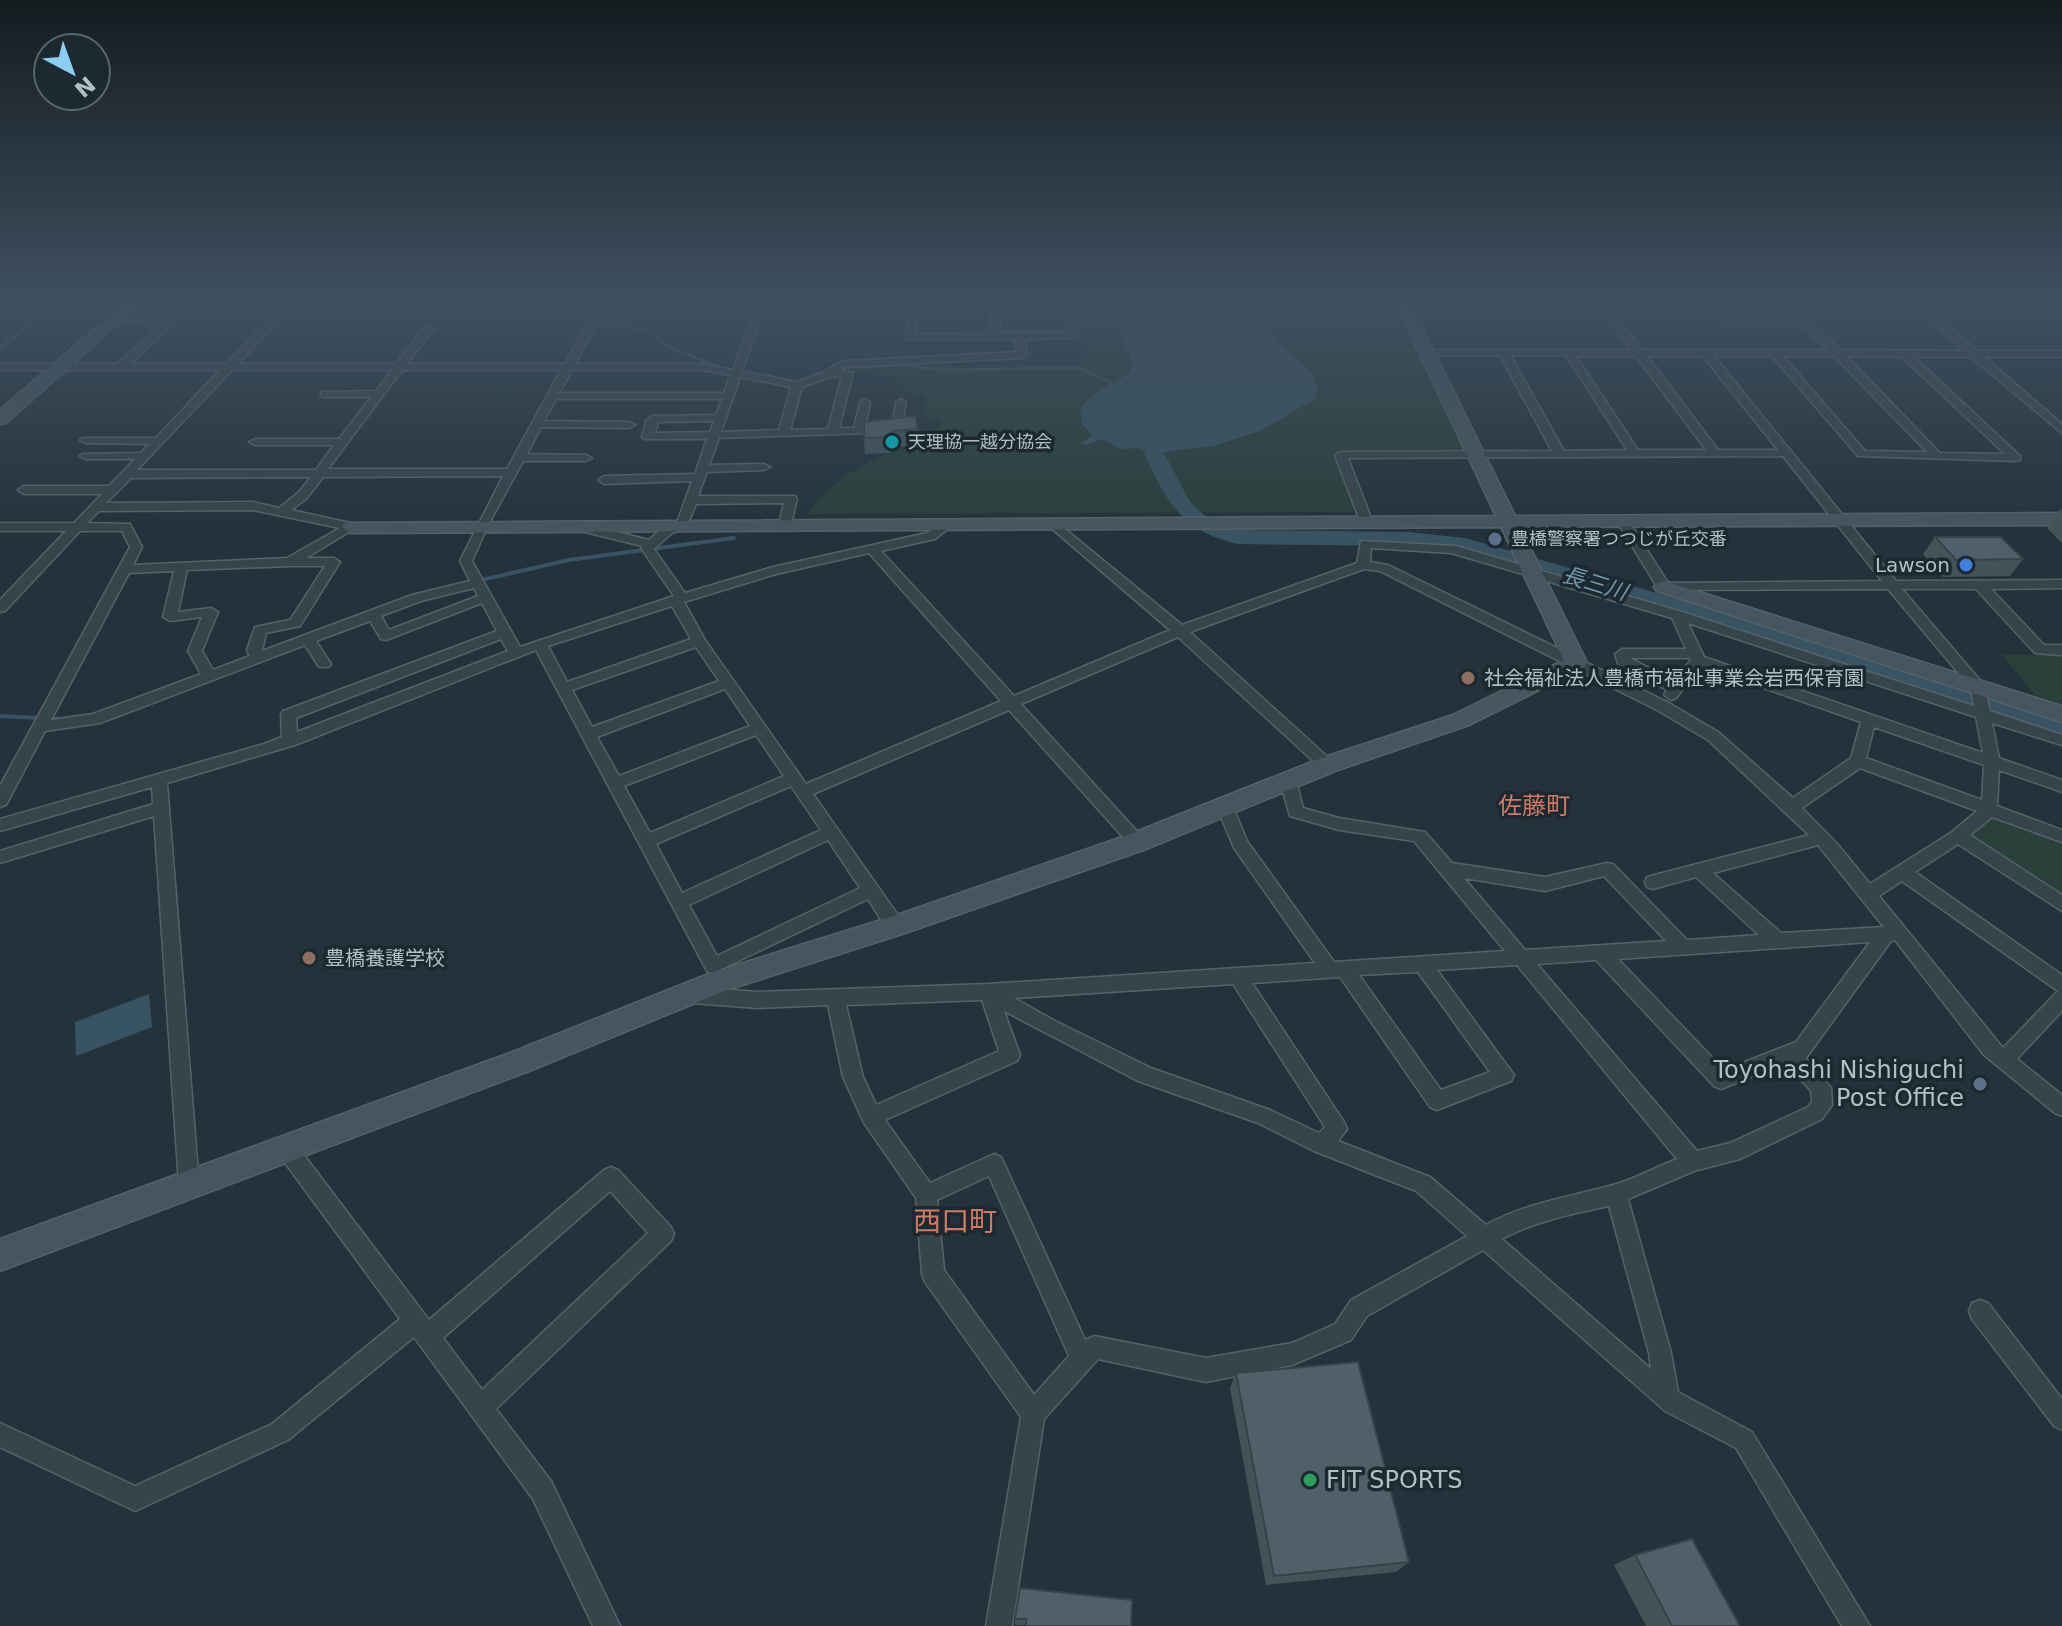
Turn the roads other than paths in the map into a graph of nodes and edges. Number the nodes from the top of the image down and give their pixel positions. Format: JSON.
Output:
{"nodes":[{"id":1,"x":736,"y":374,"type":"edge"},
{"id":2,"x":51,"y":375,"type":"edge"},
{"id":3,"x":220,"y":375,"type":"edge"},
{"id":4,"x":394,"y":375,"type":"edge"},
{"id":5,"x":564,"y":375,"type":"edge"},
{"id":6,"x":741,"y":375,"type":"edge"},
{"id":7,"x":826,"y":375,"type":"edge"},
{"id":8,"x":848,"y":375,"type":"edge"},
{"id":9,"x":1437,"y":375,"type":"edge"},
{"id":10,"x":1516,"y":375,"type":"edge"},
{"id":11,"x":1583,"y":375,"type":"edge"},
{"id":12,"x":1655,"y":375,"type":"edge"},
{"id":13,"x":1723,"y":375,"type":"edge"},
{"id":14,"x":1794,"y":375,"type":"edge"},
{"id":15,"x":1859,"y":375,"type":"edge"},
{"id":16,"x":1927,"y":375,"type":"edge"},
{"id":17,"x":1998,"y":375,"type":"edge"},
{"id":18,"x":797,"y":385,"type":"junction"},
{"id":19,"x":325,"y":394,"type":"dead end"},
{"id":20,"x":380,"y":394,"type":"junction"},
{"id":21,"x":552,"y":396,"type":"junction"},
{"id":22,"x":728,"y":396,"type":"junction"},
{"id":23,"x":865,"y":402,"type":"dead end"},
{"id":24,"x":901,"y":402,"type":"dead end"},
{"id":25,"x":720,"y":418,"type":"junction"},
{"id":26,"x":0,"y":419,"type":"edge"},
{"id":27,"x":536,"y":424,"type":"junction"},
{"id":28,"x":629,"y":425,"type":"dead end"},
{"id":29,"x":2062,"y":430,"type":"edge"},
{"id":30,"x":859,"y":431,"type":"junction"},
{"id":31,"x":833,"y":432,"type":"junction"},
{"id":32,"x":784,"y":433,"type":"junction"},
{"id":33,"x":714,"y":436,"type":"junction"},
{"id":34,"x":86,"y":440,"type":"dead end"},
{"id":35,"x":159,"y":441,"type":"junction"},
{"id":36,"x":255,"y":442,"type":"dead end"},
{"id":37,"x":343,"y":442,"type":"junction"},
{"id":38,"x":1785,"y":453,"type":"junction"},
{"id":39,"x":1560,"y":454,"type":"junction"},
{"id":40,"x":1635,"y":454,"type":"junction"},
{"id":41,"x":1715,"y":454,"type":"junction"},
{"id":42,"x":1476,"y":455,"type":"junction"},
{"id":43,"x":86,"y":456,"type":"dead end"},
{"id":44,"x":145,"y":456,"type":"junction"},
{"id":45,"x":1937,"y":456,"type":"junction"},
{"id":46,"x":519,"y":457,"type":"junction"},
{"id":47,"x":586,"y":458,"type":"dead end"},
{"id":48,"x":764,"y":467,"type":"dead end"},
{"id":49,"x":511,"y":472,"type":"junction"},
{"id":50,"x":701,"y":473,"type":"junction"},
{"id":51,"x":129,"y":474,"type":"junction"},
{"id":52,"x":318,"y":474,"type":"junction"},
{"id":53,"x":604,"y":480,"type":"dead end"},
{"id":54,"x":24,"y":490,"type":"dead end"},
{"id":55,"x":113,"y":490,"type":"junction"},
{"id":56,"x":692,"y":500,"type":"junction"},
{"id":57,"x":96,"y":507,"type":"junction"},
{"id":58,"x":281,"y":512,"type":"junction"},
{"id":59,"x":2062,"y":519,"type":"edge"},
{"id":60,"x":1840,"y":520,"type":"junction"},
{"id":61,"x":1366,"y":521,"type":"junction"},
{"id":62,"x":1508,"y":522,"type":"junction"},
{"id":63,"x":947,"y":523,"type":"junction"},
{"id":64,"x":1624,"y":523,"type":"junction"},
{"id":65,"x":785,"y":524,"type":"junction"},
{"id":66,"x":1054,"y":524,"type":"junction"},
{"id":67,"x":482,"y":525,"type":"junction"},
{"id":68,"x":576,"y":525,"type":"junction"},
{"id":69,"x":682,"y":525,"type":"junction"},
{"id":70,"x":0,"y":527,"type":"edge"},
{"id":71,"x":76,"y":527,"type":"junction"},
{"id":72,"x":351,"y":527,"type":"junction"},
{"id":73,"x":650,"y":544,"type":"junction"},
{"id":74,"x":872,"y":549,"type":"junction"},
{"id":75,"x":290,"y":562,"type":"junction"},
{"id":76,"x":1363,"y":565,"type":"junction"},
{"id":77,"x":181,"y":567,"type":"junction"},
{"id":78,"x":122,"y":569,"type":"junction"},
{"id":79,"x":1531,"y":571,"type":"junction"},
{"id":80,"x":478,"y":583,"type":"junction"},
{"id":81,"x":1891,"y":584,"type":"junction"},
{"id":82,"x":1979,"y":584,"type":"junction"},
{"id":83,"x":2062,"y":584,"type":"edge"},
{"id":84,"x":1664,"y":587,"type":"junction"},
{"id":85,"x":484,"y":598,"type":"junction"},
{"id":86,"x":679,"y":599,"type":"junction"},
{"id":87,"x":0,"y":608,"type":"edge"},
{"id":88,"x":373,"y":615,"type":"junction"},
{"id":89,"x":1677,"y":615,"type":"junction"},
{"id":90,"x":1180,"y":631,"type":"junction"},
{"id":91,"x":504,"y":633,"type":"junction"},
{"id":92,"x":309,"y":640,"type":"junction"},
{"id":93,"x":699,"y":641,"type":"junction"},
{"id":94,"x":540,"y":644,"type":"junction"},
{"id":95,"x":2062,"y":650,"type":"edge"},
{"id":96,"x":516,"y":653,"type":"junction"},
{"id":97,"x":1696,"y":657,"type":"junction"},
{"id":98,"x":259,"y":659,"type":"junction"},
{"id":99,"x":1576,"y":663,"type":"junction"},
{"id":100,"x":324,"y":664,"type":"dead end"},
{"id":101,"x":210,"y":677,"type":"junction"},
{"id":102,"x":728,"y":683,"type":"junction"},
{"id":103,"x":1978,"y":687,"type":"junction"},
{"id":104,"x":564,"y":688,"type":"junction"},
{"id":105,"x":1676,"y":688,"type":"junction"},
{"id":106,"x":1010,"y":702,"type":"junction"},
{"id":107,"x":1662,"y":706,"type":"junction"},
{"id":108,"x":1983,"y":713,"type":"junction"},
{"id":109,"x":2062,"y":714,"type":"edge"},
{"id":110,"x":1869,"y":719,"type":"junction"},
{"id":111,"x":40,"y":727,"type":"junction"},
{"id":112,"x":759,"y":728,"type":"junction"},
{"id":113,"x":589,"y":734,"type":"junction"},
{"id":114,"x":2062,"y":740,"type":"edge"},
{"id":115,"x":290,"y":741,"type":"junction"},
{"id":116,"x":1858,"y":761,"type":"junction"},
{"id":117,"x":1992,"y":761,"type":"junction"},
{"id":118,"x":1327,"y":765,"type":"junction"},
{"id":119,"x":159,"y":780,"type":"junction"},
{"id":120,"x":1288,"y":781,"type":"junction"},
{"id":121,"x":615,"y":784,"type":"junction"},
{"id":122,"x":798,"y":785,"type":"junction"},
{"id":123,"x":2062,"y":786,"type":"edge"},
{"id":124,"x":0,"y":801,"type":"edge"},
{"id":125,"x":1225,"y":807,"type":"junction"},
{"id":126,"x":1792,"y":807,"type":"junction"},
{"id":127,"x":160,"y":808,"type":"junction"},
{"id":128,"x":1989,"y":810,"type":"junction"},
{"id":129,"x":0,"y":825,"type":"edge"},
{"id":130,"x":831,"y":832,"type":"junction"},
{"id":131,"x":1958,"y":836,"type":"junction"},
{"id":132,"x":2062,"y":836,"type":"edge"},
{"id":133,"x":1822,"y":838,"type":"junction"},
{"id":134,"x":646,"y":841,"type":"junction"},
{"id":135,"x":1137,"y":842,"type":"junction"},
{"id":136,"x":0,"y":857,"type":"edge"},
{"id":137,"x":1448,"y":869,"type":"junction"},
{"id":138,"x":1698,"y":869,"type":"junction"},
{"id":139,"x":1902,"y":872,"type":"junction"},
{"id":140,"x":1653,"y":882,"type":"dead end"},
{"id":141,"x":870,"y":891,"type":"junction"},
{"id":142,"x":1868,"y":894,"type":"junction"},
{"id":143,"x":679,"y":902,"type":"junction"},
{"id":144,"x":2062,"y":904,"type":"edge"},
{"id":145,"x":896,"y":926,"type":"junction"},
{"id":146,"x":1893,"y":934,"type":"junction"},
{"id":147,"x":1779,"y":942,"type":"junction"},
{"id":148,"x":1684,"y":948,"type":"junction"},
{"id":149,"x":1602,"y":954,"type":"junction"},
{"id":150,"x":1523,"y":960,"type":"junction"},
{"id":151,"x":1423,"y":965,"type":"junction"},
{"id":152,"x":1337,"y":971,"type":"junction"},
{"id":153,"x":1238,"y":977,"type":"junction"},
{"id":154,"x":2062,"y":985,"type":"edge"},
{"id":155,"x":988,"y":992,"type":"junction"},
{"id":156,"x":687,"y":994,"type":"junction"},
{"id":157,"x":835,"y":996,"type":"junction"},
{"id":158,"x":2062,"y":998,"type":"edge"},
{"id":159,"x":1802,"y":1047,"type":"junction"},
{"id":160,"x":2004,"y":1060,"type":"junction"},
{"id":161,"x":2062,"y":1107,"type":"edge"},
{"id":162,"x":871,"y":1117,"type":"junction"},
{"id":163,"x":1321,"y":1144,"type":"junction"},
{"id":164,"x":287,"y":1149,"type":"junction"},
{"id":165,"x":1693,"y":1162,"type":"junction"},
{"id":166,"x":189,"y":1185,"type":"junction"},
{"id":167,"x":1616,"y":1194,"type":"junction"},
{"id":168,"x":926,"y":1195,"type":"junction"},
{"id":169,"x":1483,"y":1237,"type":"junction"},
{"id":170,"x":0,"y":1255,"type":"edge"},
{"id":171,"x":1980,"y":1311,"type":"dead end"},
{"id":172,"x":421,"y":1329,"type":"junction"},
{"id":173,"x":1082,"y":1359,"type":"junction"},
{"id":174,"x":1668,"y":1399,"type":"junction"},
{"id":175,"x":480,"y":1408,"type":"junction"},
{"id":176,"x":1033,"y":1414,"type":"junction"},
{"id":177,"x":2062,"y":1418,"type":"edge"},
{"id":178,"x":0,"y":1435,"type":"edge"},
{"id":179,"x":607,"y":1626,"type":"edge"},
{"id":180,"x":999,"y":1626,"type":"edge"},
{"id":181,"x":1857,"y":1626,"type":"edge"}],
"edges":[{"from":1,"to":22,"type":"street"},
{"from":2,"to":26,"type":"street"},
{"from":3,"to":35,"type":"street"},
{"from":4,"to":20,"type":"street"},
{"from":5,"to":21,"type":"street"},
{"from":6,"to":18,"type":"street"},
{"from":7,"to":18,"type":"street"},
{"from":8,"to":31,"type":"street"},
{"from":9,"to":42,"type":"street"},
{"from":10,"to":39,"type":"street"},
{"from":11,"to":40,"type":"street"},
{"from":12,"to":41,"type":"street"},
{"from":13,"to":38,"type":"street"},
{"from":14,"to":45,"type":"street"},
{"from":15,"to":45,"type":"street"},
{"from":16,"to":45,"type":"street"},
{"from":17,"to":29,"type":"street"},
{"from":18,"to":32,"type":"street"},
{"from":19,"to":20,"type":"street"},
{"from":20,"to":37,"type":"street"},
{"from":21,"to":22,"type":"street"},
{"from":21,"to":27,"type":"street"},
{"from":22,"to":25,"type":"street"},
{"from":23,"to":30,"type":"street"},
{"from":24,"to":30,"type":"street"},
{"from":25,"to":33,"type":"street"},
{"from":25,"to":33,"type":"street"},
{"from":27,"to":28,"type":"street"},
{"from":27,"to":46,"type":"street"},
{"from":30,"to":31,"type":"street"},
{"from":31,"to":32,"type":"street"},
{"from":32,"to":33,"type":"street"},
{"from":33,"to":50,"type":"street"},
{"from":34,"to":35,"type":"street"},
{"from":35,"to":44,"type":"street"},
{"from":36,"to":37,"type":"street"},
{"from":37,"to":52,"type":"street"},
{"from":38,"to":41,"type":"street"},
{"from":38,"to":60,"type":"street"},
{"from":39,"to":40,"type":"street"},
{"from":39,"to":42,"type":"street"},
{"from":40,"to":41,"type":"street"},
{"from":42,"to":61,"type":"street"},
{"from":42,"to":62,"type":"street"},
{"from":43,"to":44,"type":"street"},
{"from":44,"to":51,"type":"street"},
{"from":46,"to":47,"type":"street"},
{"from":46,"to":49,"type":"street"},
{"from":48,"to":50,"type":"street"},
{"from":49,"to":52,"type":"street"},
{"from":49,"to":67,"type":"street"},
{"from":50,"to":53,"type":"street"},
{"from":50,"to":56,"type":"street"},
{"from":51,"to":52,"type":"street"},
{"from":51,"to":55,"type":"street"},
{"from":52,"to":58,"type":"street"},
{"from":54,"to":55,"type":"street"},
{"from":55,"to":57,"type":"street"},
{"from":56,"to":65,"type":"street"},
{"from":56,"to":69,"type":"street"},
{"from":57,"to":58,"type":"street"},
{"from":57,"to":71,"type":"street"},
{"from":58,"to":72,"type":"street"},
{"from":59,"to":60,"type":"street"},
{"from":60,"to":64,"type":"street"},
{"from":60,"to":81,"type":"street"},
{"from":61,"to":62,"type":"street"},
{"from":61,"to":66,"type":"street"},
{"from":62,"to":64,"type":"street"},
{"from":62,"to":79,"type":"street"},
{"from":63,"to":65,"type":"street"},
{"from":63,"to":66,"type":"street"},
{"from":63,"to":74,"type":"street"},
{"from":64,"to":84,"type":"street"},
{"from":65,"to":69,"type":"street"},
{"from":66,"to":90,"type":"street"},
{"from":67,"to":68,"type":"street"},
{"from":67,"to":72,"type":"street"},
{"from":67,"to":80,"type":"street"},
{"from":68,"to":69,"type":"street"},
{"from":68,"to":73,"type":"street"},
{"from":69,"to":73,"type":"street"},
{"from":70,"to":71,"type":"street"},
{"from":71,"to":78,"type":"street"},
{"from":71,"to":87,"type":"street"},
{"from":72,"to":75,"type":"street"},
{"from":73,"to":86,"type":"street"},
{"from":74,"to":86,"type":"street"},
{"from":74,"to":106,"type":"street"},
{"from":75,"to":77,"type":"street"},
{"from":75,"to":98,"type":"street"},
{"from":76,"to":79,"type":"street"},
{"from":76,"to":90,"type":"street"},
{"from":76,"to":99,"type":"street"},
{"from":77,"to":78,"type":"street"},
{"from":77,"to":101,"type":"street"},
{"from":78,"to":111,"type":"street"},
{"from":79,"to":89,"type":"street"},
{"from":79,"to":99,"type":"street"},
{"from":80,"to":85,"type":"street"},
{"from":80,"to":88,"type":"street"},
{"from":81,"to":82,"type":"street"},
{"from":81,"to":84,"type":"street"},
{"from":81,"to":103,"type":"street"},
{"from":82,"to":83,"type":"street"},
{"from":82,"to":95,"type":"street"},
{"from":84,"to":103,"type":"street"},
{"from":85,"to":88,"type":"street"},
{"from":85,"to":91,"type":"street"},
{"from":86,"to":93,"type":"street"},
{"from":86,"to":94,"type":"street"},
{"from":88,"to":92,"type":"street"},
{"from":89,"to":97,"type":"street"},
{"from":89,"to":108,"type":"street"},
{"from":90,"to":106,"type":"street"},
{"from":90,"to":118,"type":"street"},
{"from":91,"to":96,"type":"street"},
{"from":91,"to":115,"type":"street"},
{"from":92,"to":98,"type":"street"},
{"from":92,"to":100,"type":"street"},
{"from":93,"to":102,"type":"street"},
{"from":93,"to":104,"type":"street"},
{"from":94,"to":96,"type":"street"},
{"from":94,"to":104,"type":"street"},
{"from":96,"to":115,"type":"street"},
{"from":97,"to":105,"type":"street"},
{"from":97,"to":105,"type":"street"},
{"from":97,"to":110,"type":"street"},
{"from":98,"to":101,"type":"street"},
{"from":99,"to":107,"type":"street"},
{"from":99,"to":118,"type":"street"},
{"from":101,"to":111,"type":"street"},
{"from":102,"to":112,"type":"street"},
{"from":102,"to":113,"type":"street"},
{"from":103,"to":108,"type":"street"},
{"from":103,"to":109,"type":"street"},
{"from":104,"to":113,"type":"street"},
{"from":105,"to":107,"type":"street"},
{"from":106,"to":122,"type":"street"},
{"from":106,"to":135,"type":"street"},
{"from":107,"to":126,"type":"street"},
{"from":108,"to":114,"type":"street"},
{"from":108,"to":117,"type":"street"},
{"from":110,"to":116,"type":"street"},
{"from":110,"to":117,"type":"street"},
{"from":111,"to":124,"type":"street"},
{"from":112,"to":121,"type":"street"},
{"from":112,"to":122,"type":"street"},
{"from":113,"to":121,"type":"street"},
{"from":115,"to":119,"type":"street"},
{"from":116,"to":126,"type":"street"},
{"from":116,"to":128,"type":"street"},
{"from":117,"to":123,"type":"street"},
{"from":117,"to":128,"type":"street"},
{"from":118,"to":120,"type":"street"},
{"from":119,"to":127,"type":"street"},
{"from":119,"to":129,"type":"street"},
{"from":120,"to":125,"type":"street"},
{"from":120,"to":137,"type":"street"},
{"from":121,"to":134,"type":"street"},
{"from":122,"to":130,"type":"street"},
{"from":122,"to":134,"type":"street"},
{"from":125,"to":135,"type":"street"},
{"from":125,"to":152,"type":"street"},
{"from":126,"to":133,"type":"street"},
{"from":127,"to":136,"type":"street"},
{"from":127,"to":166,"type":"street"},
{"from":128,"to":131,"type":"street"},
{"from":128,"to":132,"type":"street"},
{"from":130,"to":141,"type":"street"},
{"from":130,"to":143,"type":"street"},
{"from":131,"to":139,"type":"street"},
{"from":131,"to":144,"type":"street"},
{"from":133,"to":138,"type":"street"},
{"from":133,"to":142,"type":"street"},
{"from":134,"to":143,"type":"street"},
{"from":135,"to":145,"type":"street"},
{"from":137,"to":148,"type":"street"},
{"from":137,"to":150,"type":"street"},
{"from":138,"to":140,"type":"street"},
{"from":138,"to":147,"type":"street"},
{"from":139,"to":142,"type":"street"},
{"from":139,"to":154,"type":"street"},
{"from":141,"to":143,"type":"street"},
{"from":141,"to":145,"type":"street"},
{"from":142,"to":146,"type":"street"},
{"from":145,"to":156,"type":"street"},
{"from":146,"to":147,"type":"street"},
{"from":146,"to":159,"type":"street"},
{"from":146,"to":160,"type":"street"},
{"from":147,"to":148,"type":"street"},
{"from":148,"to":149,"type":"street"},
{"from":149,"to":150,"type":"street"},
{"from":149,"to":159,"type":"street"},
{"from":150,"to":151,"type":"street"},
{"from":150,"to":165,"type":"street"},
{"from":151,"to":152,"type":"street"},
{"from":151,"to":152,"type":"street"},
{"from":152,"to":153,"type":"street"},
{"from":153,"to":155,"type":"street"},
{"from":153,"to":163,"type":"street"},
{"from":155,"to":157,"type":"street"},
{"from":155,"to":162,"type":"street"},
{"from":155,"to":163,"type":"street"},
{"from":156,"to":157,"type":"street"},
{"from":156,"to":164,"type":"street"},
{"from":157,"to":162,"type":"street"},
{"from":158,"to":160,"type":"street"},
{"from":159,"to":165,"type":"street"},
{"from":160,"to":161,"type":"street"},
{"from":162,"to":168,"type":"street"},
{"from":163,"to":169,"type":"street"},
{"from":164,"to":166,"type":"street"},
{"from":164,"to":172,"type":"street"},
{"from":165,"to":167,"type":"street"},
{"from":166,"to":170,"type":"street"},
{"from":167,"to":169,"type":"street"},
{"from":167,"to":174,"type":"street"},
{"from":168,"to":173,"type":"street"},
{"from":168,"to":176,"type":"street"},
{"from":169,"to":173,"type":"street"},
{"from":169,"to":174,"type":"street"},
{"from":171,"to":177,"type":"street"},
{"from":172,"to":175,"type":"street"},
{"from":172,"to":175,"type":"street"},
{"from":172,"to":178,"type":"street"},
{"from":173,"to":176,"type":"street"},
{"from":174,"to":181,"type":"street"},
{"from":175,"to":179,"type":"street"},
{"from":176,"to":180,"type":"street"}]}
